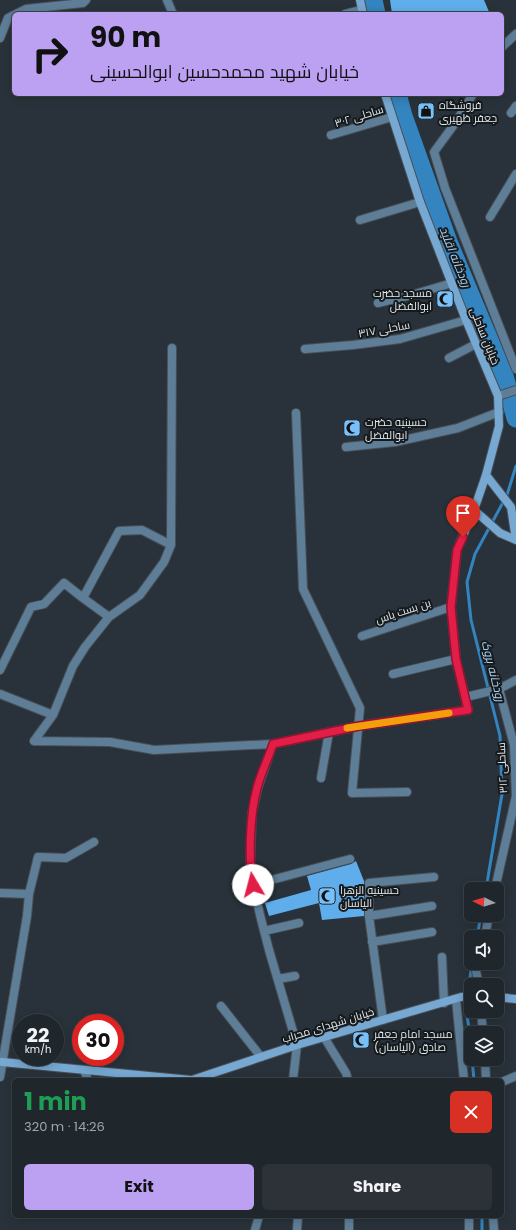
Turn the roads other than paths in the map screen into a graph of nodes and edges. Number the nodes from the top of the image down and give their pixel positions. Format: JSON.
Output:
{"nodes":[{"id":1,"x":86,"y":0,"type":"edge"},
{"id":2,"x":167,"y":0,"type":"edge"},
{"id":3,"x":360,"y":0,"type":"edge"},
{"id":4,"x":20,"y":12,"type":"edge"},
{"id":5,"x":172,"y":12,"type":"edge"},
{"id":6,"x":362,"y":12,"type":"edge"},
{"id":7,"x":12,"y":16,"type":"edge"},
{"id":8,"x":516,"y":34,"type":"edge"},
{"id":9,"x":0,"y":38,"type":"edge"},
{"id":10,"x":504,"y":45,"type":"edge"},
{"id":11,"x":387,"y":96,"type":"edge"},
{"id":12,"x":472,"y":96,"type":"edge"},
{"id":13,"x":516,"y":106,"type":"edge"},
{"id":14,"x":511,"y":113,"type":"dead end"},
{"id":15,"x":392,"y":117,"type":"junction"},
{"id":16,"x":331,"y":136,"type":"dead end"},
{"id":17,"x":516,"y":174,"type":"edge"},
{"id":18,"x":420,"y":202,"type":"junction"},
{"id":19,"x":490,"y":217,"type":"dead end"},
{"id":20,"x":360,"y":220,"type":"dead end"},
{"id":21,"x":452,"y":283,"type":"junction"},
{"id":22,"x":378,"y":303,"type":"dead end"},
{"id":23,"x":466,"y":320,"type":"junction"},
{"id":24,"x":476,"y":344,"type":"junction"},
{"id":25,"x":172,"y":348,"type":"dead end"},
{"id":26,"x":305,"y":349,"type":"dead end"},
{"id":27,"x":450,"y":358,"type":"dead end"},
{"id":28,"x":516,"y":369,"type":"edge"},
{"id":29,"x":516,"y":390,"type":"edge"},
{"id":30,"x":502,"y":395,"type":"junction"},
{"id":31,"x":499,"y":412,"type":"junction"},
{"id":32,"x":296,"y":414,"type":"dead end"},
{"id":33,"x":346,"y":447,"type":"dead end"},
{"id":34,"x":486,"y":475,"type":"junction"},
{"id":35,"x":474,"y":510,"type":"junction"},
{"id":36,"x":516,"y":540,"type":"edge"},
{"id":37,"x":170,"y":545,"type":"junction"},
{"id":38,"x":83,"y":598,"type":"junction"},
{"id":39,"x":451,"y":607,"type":"junction"},
{"id":40,"x":109,"y":617,"type":"junction"},
{"id":41,"x":362,"y":636,"type":"dead end"},
{"id":42,"x":456,"y":659,"type":"junction"},
{"id":43,"x":0,"y":670,"type":"edge"},
{"id":44,"x":393,"y":674,"type":"dead end"},
{"id":45,"x":516,"y":680,"type":"edge"},
{"id":46,"x":500,"y":688,"type":"junction"},
{"id":47,"x":0,"y":694,"type":"edge"},
{"id":48,"x":466,"y":697,"type":"junction"},
{"id":49,"x":53,"y":715,"type":"junction"},
{"id":50,"x":359,"y":726,"type":"junction"},
{"id":51,"x":329,"y":732,"type":"junction"},
{"id":52,"x":273,"y":744,"type":"junction"},
{"id":53,"x":320,"y":778,"type":"dead end"},
{"id":54,"x":407,"y":792,"type":"dead end"},
{"id":55,"x":94,"y":842,"type":"dead end"},
{"id":56,"x":350,"y":860,"type":"dead end"},
{"id":57,"x":434,"y":877,"type":"dead end"},
{"id":58,"x":497,"y":882,"type":"edge"},
{"id":59,"x":253,"y":885,"type":"junction"},
{"id":60,"x":0,"y":893,"type":"edge"},
{"id":61,"x":29,"y":894,"type":"junction"},
{"id":62,"x":432,"y":906,"type":"dead end"},
{"id":63,"x":369,"y":916,"type":"junction"},
{"id":64,"x":299,"y":923,"type":"dead end"},
{"id":65,"x":264,"y":931,"type":"junction"},
{"id":66,"x":432,"y":932,"type":"dead end"},
{"id":67,"x":372,"y":942,"type":"junction"},
{"id":68,"x":442,"y":957,"type":"dead end"},
{"id":69,"x":294,"y":976,"type":"dead end"},
{"id":70,"x":278,"y":979,"type":"junction"},
{"id":71,"x":464,"y":997,"type":"edge"},
{"id":72,"x":504,"y":997,"type":"edge"},
{"id":73,"x":459,"y":998,"type":"junction"},
{"id":74,"x":516,"y":999,"type":"edge"},
{"id":75,"x":444,"y":1003,"type":"junction"},
{"id":76,"x":221,"y":1006,"type":"dead end"},
{"id":77,"x":383,"y":1020,"type":"junction"},
{"id":78,"x":324,"y":1037,"type":"junction"},
{"id":79,"x":297,"y":1045,"type":"junction"},
{"id":80,"x":261,"y":1057,"type":"junction"},
{"id":81,"x":2,"y":1062,"type":"junction"},
{"id":82,"x":485,"y":1066,"type":"edge"},
{"id":83,"x":84,"y":1070,"type":"junction"},
{"id":84,"x":516,"y":1076,"type":"edge"},
{"id":85,"x":0,"y":1077,"type":"edge"},
{"id":86,"x":87,"y":1078,"type":"edge"},
{"id":87,"x":170,"y":1078,"type":"edge"},
{"id":88,"x":197,"y":1078,"type":"edge"},
{"id":89,"x":293,"y":1078,"type":"edge"},
{"id":90,"x":347,"y":1078,"type":"edge"},
{"id":91,"x":464,"y":1078,"type":"edge"},
{"id":92,"x":486,"y":1078,"type":"edge"},
{"id":93,"x":504,"y":1081,"type":"edge"},
{"id":94,"x":258,"y":1218,"type":"edge"},
{"id":95,"x":298,"y":1218,"type":"edge"},
{"id":96,"x":350,"y":1218,"type":"edge"},
{"id":97,"x":469,"y":1218,"type":"edge"},
{"id":98,"x":493,"y":1218,"type":"edge"},
{"id":99,"x":255,"y":1230,"type":"edge"},
{"id":100,"x":297,"y":1230,"type":"edge"},
{"id":101,"x":349,"y":1230,"type":"edge"},
{"id":102,"x":469,"y":1230,"type":"edge"},
{"id":103,"x":494,"y":1230,"type":"edge"}],
"edges":[{"from":1,"to":4,"type":"street"},
{"from":2,"to":5,"type":"street"},
{"from":3,"to":6,"type":"street"},
{"from":7,"to":9,"type":"street"},
{"from":8,"to":10,"type":"street"},
{"from":11,"to":15,"type":"street","name":"خیابان ساحلی"},
{"from":12,"to":28,"type":"street","name":"خیابان ساحلی"},
{"from":13,"to":14,"type":"street"},
{"from":15,"to":16,"type":"street","name":"ساحلی ۳۰۲"},
{"from":15,"to":18,"type":"street","name":"خیابان ساحلی"},
{"from":17,"to":19,"type":"street"},
{"from":18,"to":20,"type":"street"},
{"from":18,"to":21,"type":"street","name":"خیابان ساحلی"},
{"from":21,"to":22,"type":"street"},
{"from":21,"to":23,"type":"street","name":"خیابان ساحلی"},
{"from":23,"to":24,"type":"street","name":"خیابان ساحلی"},
{"from":23,"to":26,"type":"street","name":"ساحلی ۳۱۷"},
{"from":24,"to":27,"type":"street"},
{"from":24,"to":30,"type":"street","name":"خیابان ساحلی"},
{"from":25,"to":37,"type":"street"},
{"from":29,"to":30,"type":"street"},
{"from":30,"to":31,"type":"street","name":"خیابان ساحلی"},
{"from":31,"to":33,"type":"street"},
{"from":31,"to":34,"type":"street","name":"خیابان ساحلی"},
{"from":32,"to":50,"type":"street"},
{"from":34,"to":35,"type":"street","name":"خیابان ساحلی"},
{"from":34,"to":36,"type":"street"},
{"from":35,"to":36,"type":"street"},
{"from":35,"to":39,"type":"street","name":"خیابان ساحلی"},
{"from":37,"to":38,"type":"street"},
{"from":37,"to":40,"type":"street"},
{"from":38,"to":40,"type":"street"},
{"from":38,"to":43,"type":"street"},
{"from":39,"to":41,"type":"street","name":"بن بست یاس"},
{"from":39,"to":42,"type":"street","name":"خیابان ساحلی"},
{"from":40,"to":49,"type":"street"},
{"from":42,"to":44,"type":"street"},
{"from":42,"to":48,"type":"street","name":"خیابان ساحلی"},
{"from":45,"to":46,"type":"street"},
{"from":46,"to":48,"type":"street"},
{"from":46,"to":58,"type":"street","name":"ساحلی ۳۱۲"},
{"from":47,"to":49,"type":"street"},
{"from":48,"to":50,"type":"street","name":"خیابان ساحلی"},
{"from":49,"to":52,"type":"street"},
{"from":50,"to":51,"type":"street"},
{"from":50,"to":54,"type":"street"},
{"from":51,"to":52,"type":"street"},
{"from":51,"to":53,"type":"street"},
{"from":52,"to":59,"type":"street"},
{"from":55,"to":61,"type":"street"},
{"from":56,"to":59,"type":"street"},
{"from":57,"to":63,"type":"street"},
{"from":59,"to":65,"type":"street"},
{"from":60,"to":61,"type":"street"},
{"from":61,"to":81,"type":"street"},
{"from":62,"to":63,"type":"street"},
{"from":63,"to":67,"type":"street"},
{"from":64,"to":65,"type":"street"},
{"from":65,"to":70,"type":"street"},
{"from":66,"to":67,"type":"street"},
{"from":67,"to":77,"type":"street"},
{"from":68,"to":75,"type":"street"},
{"from":69,"to":70,"type":"street"},
{"from":70,"to":79,"type":"street"},
{"from":71,"to":73,"type":"street","name":"خیابان شهدای محراب"},
{"from":72,"to":74,"type":"street"},
{"from":73,"to":75,"type":"street","name":"خیابان شهدای محراب"},
{"from":73,"to":91,"type":"street"},
{"from":75,"to":77,"type":"street","name":"خیابان شهدای محراب"},
{"from":76,"to":80,"type":"street"},
{"from":77,"to":78,"type":"street","name":"خیابان شهدای محراب"},
{"from":78,"to":79,"type":"street","name":"خیابان شهدای محراب"},
{"from":78,"to":90,"type":"street"},
{"from":79,"to":80,"type":"street","name":"خیابان شهدای محراب"},
{"from":79,"to":89,"type":"street"},
{"from":80,"to":88,"type":"street","name":"خیابان شهدای محراب"},
{"from":81,"to":83,"type":"street","name":"خیابان شهدای محراب"},
{"from":81,"to":85,"type":"street"},
{"from":82,"to":92,"type":"street"},
{"from":83,"to":86,"type":"street"},
{"from":83,"to":87,"type":"street","name":"خیابان شهدای محراب"},
{"from":84,"to":93,"type":"street"},
{"from":94,"to":99,"type":"street"},
{"from":95,"to":100,"type":"street"},
{"from":96,"to":101,"type":"street"},
{"from":97,"to":102,"type":"street"},
{"from":98,"to":103,"type":"street"}]}
